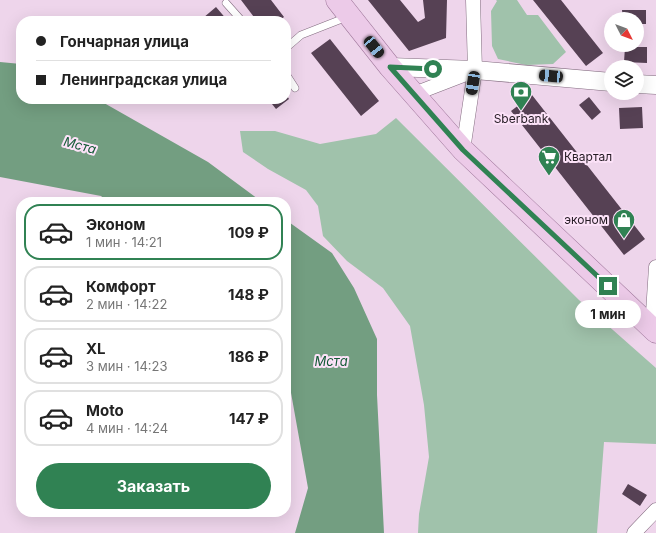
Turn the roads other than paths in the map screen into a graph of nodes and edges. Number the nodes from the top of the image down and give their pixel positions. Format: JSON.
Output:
{"nodes":[{"id":1,"x":472,"y":0,"type":"edge"},
{"id":2,"x":226,"y":3,"type":"dead end"},
{"id":3,"x":343,"y":8,"type":"edge"},
{"id":4,"x":238,"y":16,"type":"edge"},
{"id":5,"x":291,"y":44,"type":"edge"},
{"id":6,"x":390,"y":67,"type":"junction"},
{"id":7,"x":475,"y":70,"type":"junction"},
{"id":8,"x":604,"y":81,"type":"edge"},
{"id":9,"x":291,"y":82,"type":"edge"},
{"id":10,"x":644,"y":85,"type":"edge"},
{"id":11,"x":656,"y":86,"type":"edge"},
{"id":12,"x":295,"y":88,"type":"dead end"},
{"id":13,"x":414,"y":94,"type":"junction"},
{"id":14,"x":463,"y":150,"type":"junction"},
{"id":15,"x":656,"y":267,"type":"edge"},
{"id":16,"x":654,"y":330,"type":"edge"},
{"id":17,"x":656,"y":510,"type":"edge"},
{"id":18,"x":634,"y":533,"type":"edge"}],
"edges":[{"from":1,"to":7,"type":"street"},
{"from":2,"to":4,"type":"lane"},
{"from":3,"to":5,"type":"lane"},
{"from":3,"to":6,"type":"main road"},
{"from":6,"to":7,"type":"street"},
{"from":6,"to":13,"type":"main road"},
{"from":7,"to":8,"type":"street"},
{"from":7,"to":13,"type":"street"},
{"from":7,"to":14,"type":"street"},
{"from":9,"to":12,"type":"lane"},
{"from":10,"to":11,"type":"street"},
{"from":13,"to":14,"type":"main road"},
{"from":14,"to":16,"type":"main road"},
{"from":15,"to":16,"type":"street"},
{"from":17,"to":18,"type":"street"}]}
